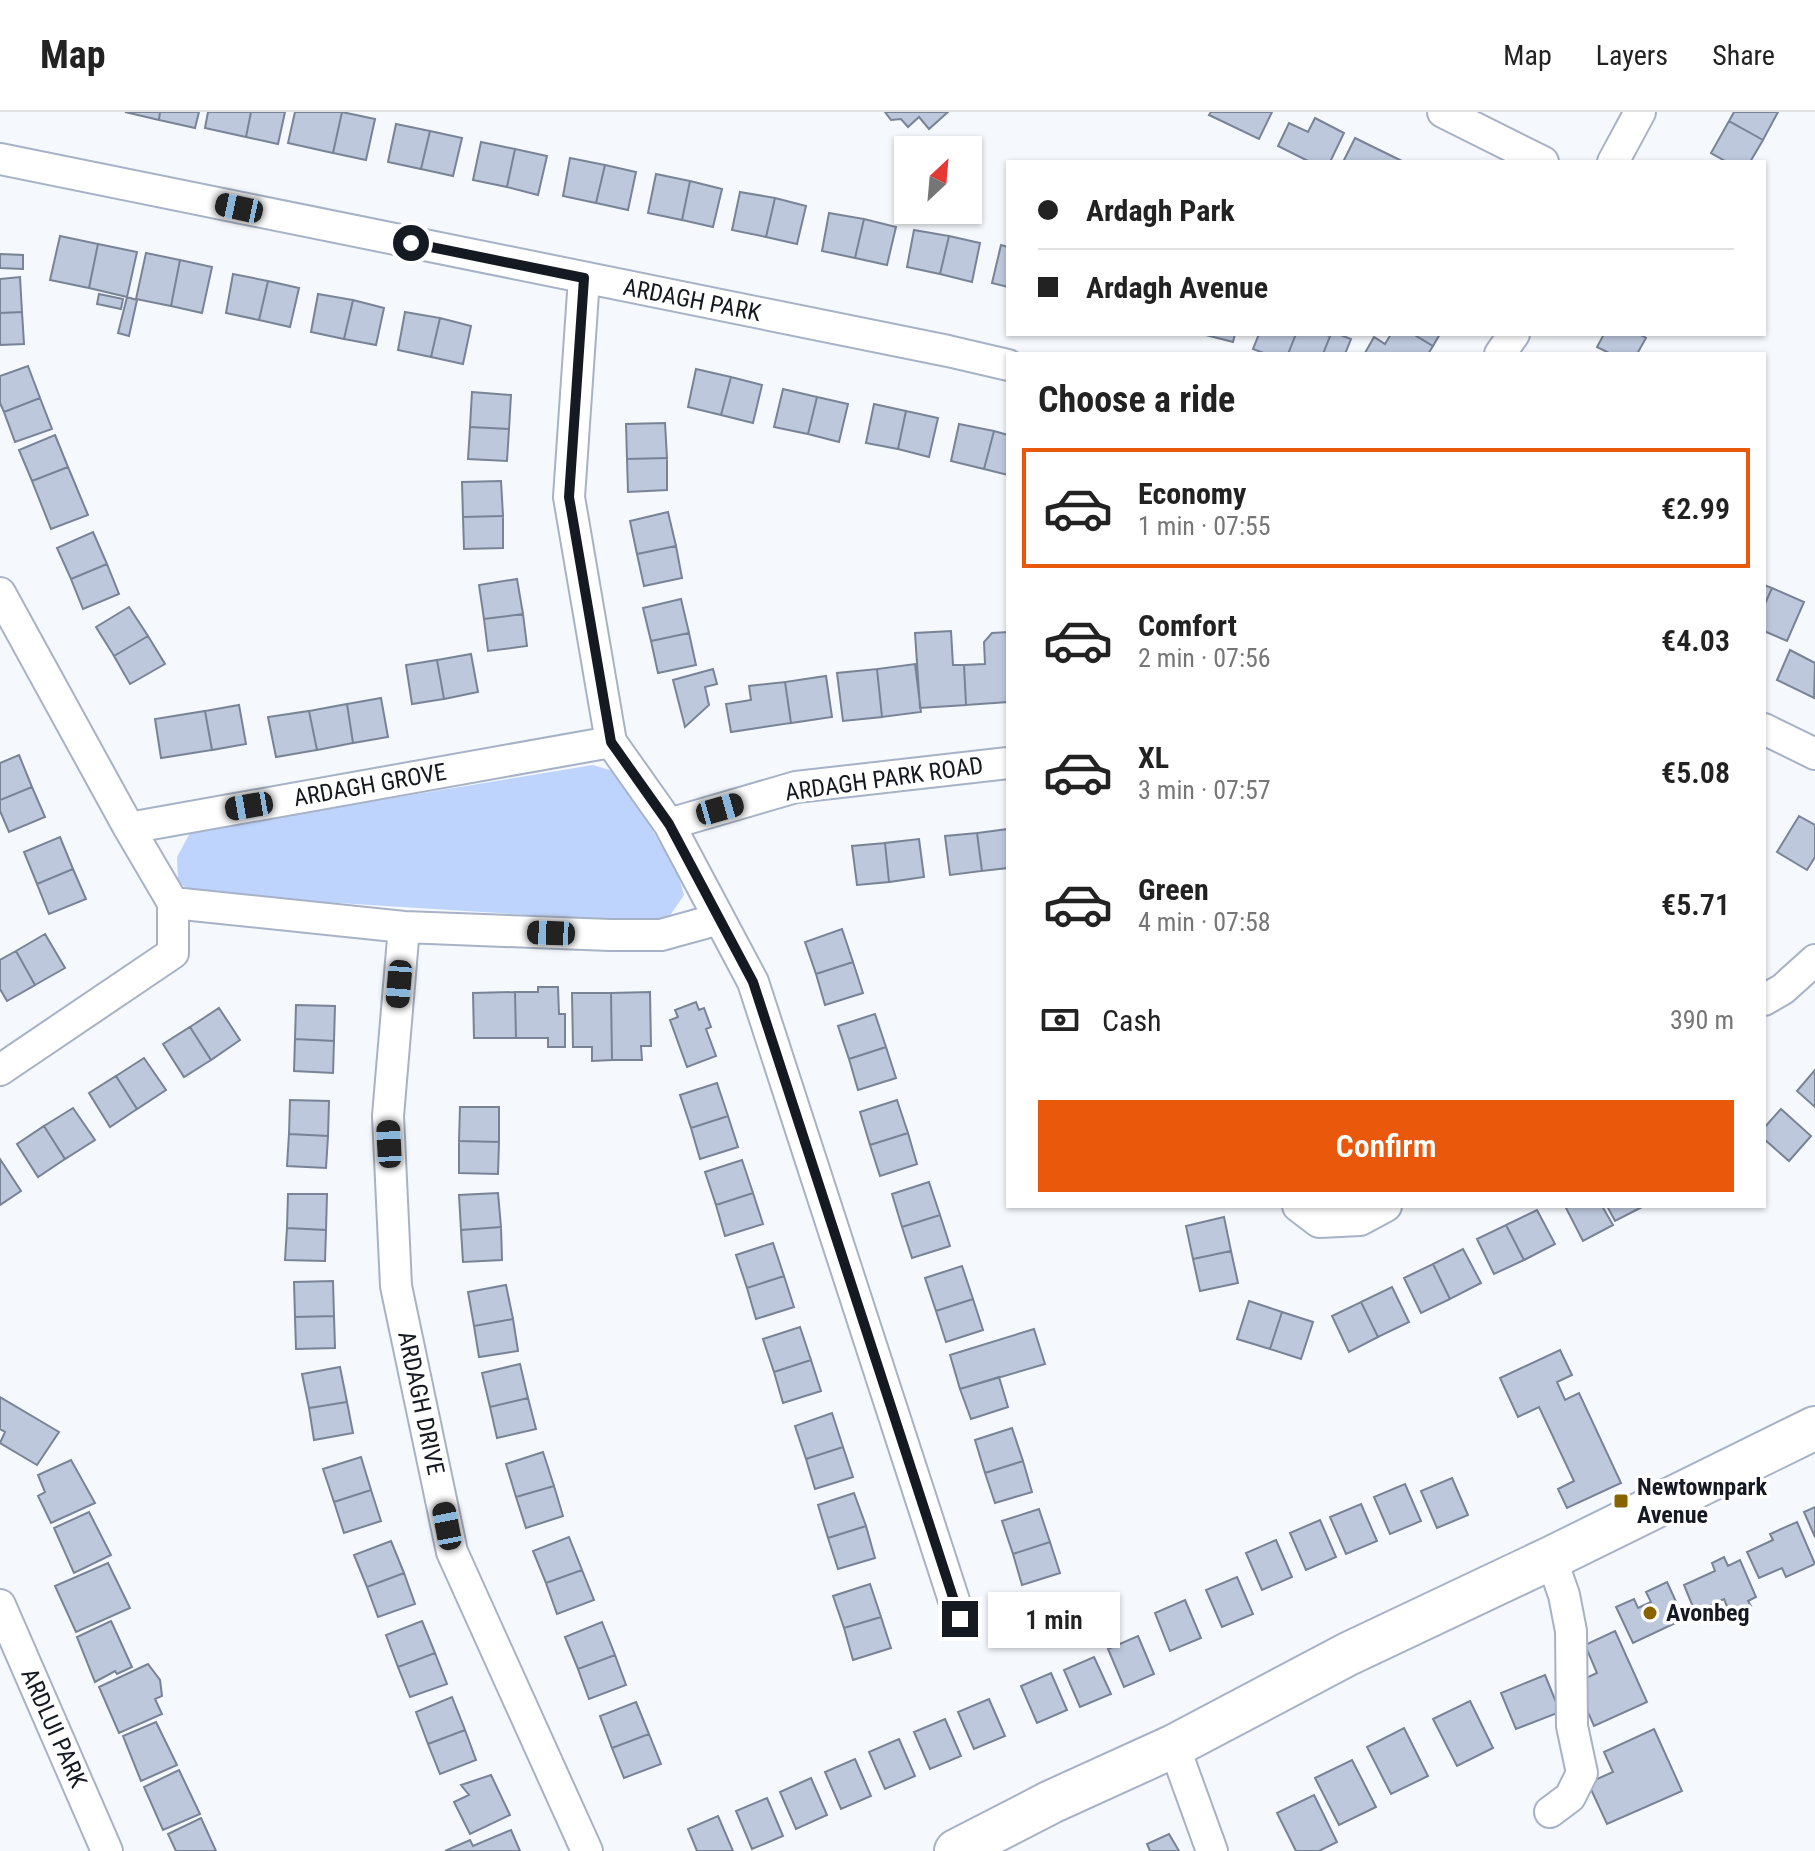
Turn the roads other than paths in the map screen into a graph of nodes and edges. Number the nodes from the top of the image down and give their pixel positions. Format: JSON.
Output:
{"nodes":[{"id":1,"x":1443,"y":112,"type":"edge"},
{"id":2,"x":1640,"y":112,"type":"edge"},
{"id":3,"x":0,"y":159,"type":"edge"},
{"id":4,"x":1539,"y":160,"type":"edge"},
{"id":5,"x":1614,"y":160,"type":"edge"},
{"id":6,"x":584,"y":278,"type":"junction"},
{"id":7,"x":1006,"y":365,"type":"edge"},
{"id":8,"x":0,"y":593,"type":"edge"},
{"id":9,"x":1766,"y":730,"type":"edge"},
{"id":10,"x":611,"y":742,"type":"junction"},
{"id":11,"x":1815,"y":754,"type":"edge"},
{"id":12,"x":1006,"y":763,"type":"edge"},
{"id":13,"x":669,"y":824,"type":"junction"},
{"id":14,"x":129,"y":828,"type":"junction"},
{"id":15,"x":173,"y":903,"type":"junction"},
{"id":16,"x":719,"y":919,"type":"junction"},
{"id":17,"x":404,"y":927,"type":"junction"},
{"id":18,"x":1815,"y":960,"type":"edge"},
{"id":19,"x":1766,"y":999,"type":"edge"},
{"id":20,"x":0,"y":1070,"type":"edge"},
{"id":21,"x":1301,"y":1208,"type":"edge"},
{"id":22,"x":1382,"y":1208,"type":"edge"},
{"id":23,"x":1815,"y":1428,"type":"edge"},
{"id":24,"x":1551,"y":1558,"type":"junction"},
{"id":25,"x":0,"y":1605,"type":"edge"},
{"id":26,"x":960,"y":1619,"type":"dead end"},
{"id":27,"x":1174,"y":1746,"type":"junction"},
{"id":28,"x":1550,"y":1812,"type":"dead end"},
{"id":29,"x":107,"y":1851,"type":"edge"},
{"id":30,"x":587,"y":1851,"type":"edge"},
{"id":31,"x":956,"y":1851,"type":"edge"},
{"id":32,"x":1212,"y":1851,"type":"edge"}],
"edges":[{"from":1,"to":4,"type":"street"},
{"from":2,"to":5,"type":"street"},
{"from":3,"to":6,"type":"street","name":"ARDAGH PARK"},
{"from":6,"to":7,"type":"street","name":"ARDAGH PARK"},
{"from":6,"to":10,"type":"street"},
{"from":8,"to":14,"type":"street"},
{"from":9,"to":11,"type":"street"},
{"from":10,"to":13,"type":"street"},
{"from":10,"to":14,"type":"street","name":"ARDAGH GROVE"},
{"from":12,"to":13,"type":"street","name":"ARDAGH PARK ROAD"},
{"from":13,"to":16,"type":"street"},
{"from":14,"to":15,"type":"street"},
{"from":15,"to":17,"type":"street"},
{"from":15,"to":20,"type":"street"},
{"from":16,"to":17,"type":"street"},
{"from":16,"to":26,"type":"street"},
{"from":17,"to":30,"type":"street","name":"ARDAGH DRIVE"},
{"from":18,"to":19,"type":"street"},
{"from":21,"to":22,"type":"street"},
{"from":23,"to":24,"type":"main road"},
{"from":24,"to":27,"type":"main road"},
{"from":24,"to":28,"type":"street"},
{"from":25,"to":29,"type":"street","name":"ARDLUI PARK"},
{"from":27,"to":31,"type":"main road"},
{"from":27,"to":32,"type":"street"}]}
